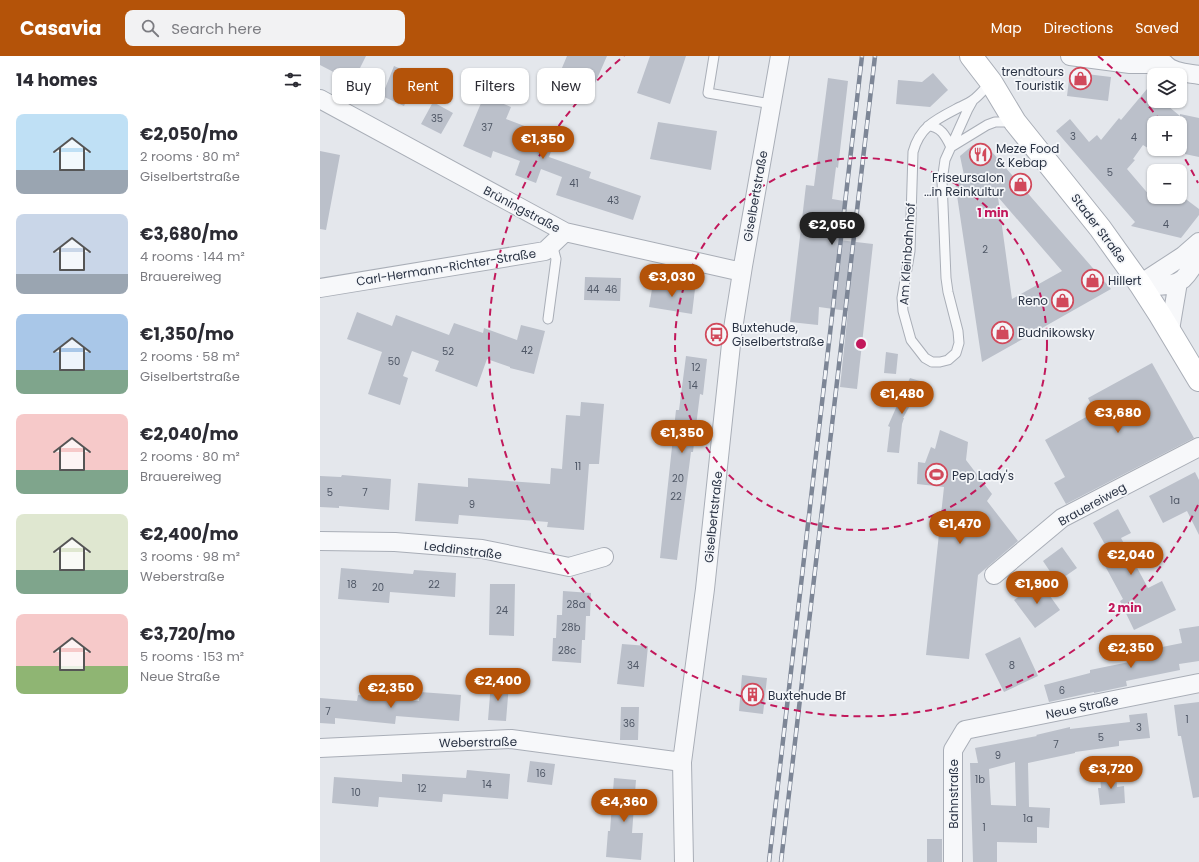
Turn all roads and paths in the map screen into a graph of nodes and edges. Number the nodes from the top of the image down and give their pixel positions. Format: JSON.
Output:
{"nodes":[{"id":1,"x":714,"y":56,"type":"edge"},
{"id":2,"x":780,"y":56,"type":"edge"},
{"id":3,"x":971,"y":56,"type":"edge"},
{"id":4,"x":983,"y":56,"type":"edge"},
{"id":5,"x":1070,"y":56,"type":"edge"},
{"id":6,"x":1164,"y":60,"type":"edge"},
{"id":7,"x":1199,"y":75,"type":"edge"},
{"id":8,"x":991,"y":82,"type":"junction"},
{"id":9,"x":320,"y":99,"type":"edge"},
{"id":10,"x":973,"y":100,"type":"junction"},
{"id":11,"x":771,"y":104,"type":"junction"},
{"id":12,"x":1015,"y":122,"type":"junction"},
{"id":13,"x":928,"y":126,"type":"junction"},
{"id":14,"x":951,"y":148,"type":"junction"},
{"id":15,"x":565,"y":232,"type":"junction"},
{"id":16,"x":1199,"y":242,"type":"edge"},
{"id":17,"x":552,"y":244,"type":"junction"},
{"id":18,"x":1199,"y":254,"type":"edge"},
{"id":19,"x":742,"y":272,"type":"junction"},
{"id":20,"x":1178,"y":282,"type":"junction"},
{"id":21,"x":1140,"y":284,"type":"junction"},
{"id":22,"x":320,"y":288,"type":"edge"},
{"id":23,"x":548,"y":319,"type":"dead end"},
{"id":24,"x":1170,"y":330,"type":"junction"},
{"id":25,"x":1199,"y":380,"type":"edge"},
{"id":26,"x":1199,"y":447,"type":"edge"},
{"id":27,"x":320,"y":541,"type":"edge"},
{"id":28,"x":604,"y":557,"type":"dead end"},
{"id":29,"x":994,"y":575,"type":"dead end"},
{"id":30,"x":1199,"y":683,"type":"edge"},
{"id":31,"x":966,"y":730,"type":"joint"},
{"id":32,"x":320,"y":748,"type":"edge"},
{"id":33,"x":682,"y":762,"type":"junction"},
{"id":34,"x":684,"y":862,"type":"edge"},
{"id":35,"x":953,"y":862,"type":"edge"}],
"edges":[{"from":1,"to":11,"type":"lane"},
{"from":2,"to":11,"type":"street","name":"Giselbertstraße"},
{"from":3,"to":8,"type":"street"},
{"from":4,"to":8,"type":"street"},
{"from":5,"to":6,"type":"street"},
{"from":6,"to":7,"type":"street"},
{"from":8,"to":10,"type":"lane","name":"Am Kleinbahnhof"},
{"from":8,"to":12,"type":"street","name":"Stader Straße"},
{"from":9,"to":15,"type":"street","name":"Brüningstraße"},
{"from":10,"to":13,"type":"lane","name":"Am Kleinbahnhof"},
{"from":10,"to":14,"type":"lane","name":"Am Kleinbahnhof"},
{"from":11,"to":19,"type":"street","name":"Giselbertstraße"},
{"from":12,"to":14,"type":"lane"},
{"from":12,"to":21,"type":"street","name":"Stader Straße"},
{"from":13,"to":14,"type":"lane"},
{"from":13,"to":14,"type":"lane","name":"Am Kleinbahnhof"},
{"from":15,"to":17,"type":"street","name":"Carl-Hermann-Richter-Straße"},
{"from":15,"to":19,"type":"street","name":"Brüningstraße"},
{"from":16,"to":21,"type":"street"},
{"from":17,"to":22,"type":"street","name":"Carl-Hermann-Richter-Straße"},
{"from":17,"to":23,"type":"lane"},
{"from":18,"to":20,"type":"street"},
{"from":19,"to":33,"type":"street","name":"Giselbertstraße"},
{"from":20,"to":21,"type":"street"},
{"from":20,"to":24,"type":"street"},
{"from":21,"to":24,"type":"street","name":"Stader Straße"},
{"from":24,"to":25,"type":"street","name":"Stader Straße"},
{"from":26,"to":29,"type":"street","name":"Brauereiweg"},
{"from":27,"to":28,"type":"street","name":"Leddinstraße"},
{"from":30,"to":31,"type":"street","name":"Neue Straße"},
{"from":31,"to":35,"type":"street","name":"Bahnstraße"},
{"from":32,"to":33,"type":"street","name":"Weberstraße"},
{"from":33,"to":34,"type":"street","name":"Giselbertstraße"}]}
